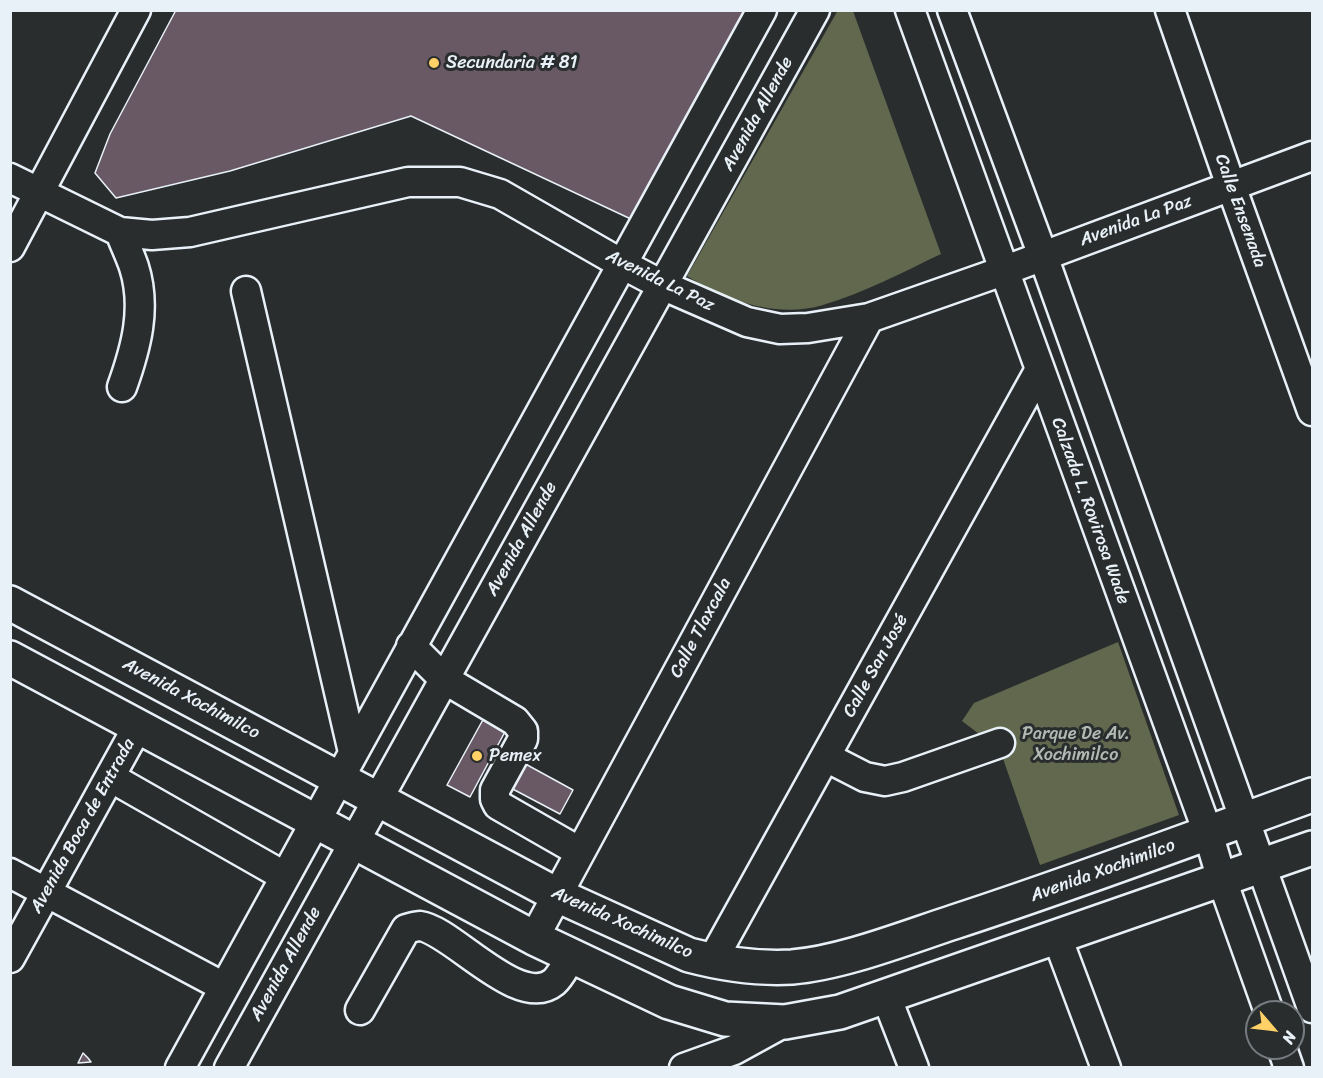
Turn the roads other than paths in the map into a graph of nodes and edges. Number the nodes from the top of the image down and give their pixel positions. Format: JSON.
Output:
{"nodes":[{"id":1,"x":136,"y":10,"type":"edge"},
{"id":2,"x":762,"y":10,"type":"edge"},
{"id":3,"x":815,"y":10,"type":"edge"},
{"id":4,"x":910,"y":10,"type":"edge"},
{"id":5,"x":952,"y":10,"type":"edge"},
{"id":6,"x":1170,"y":10,"type":"edge"},
{"id":7,"x":1312,"y":156,"type":"edge"},
{"id":8,"x":10,"y":178,"type":"edge"},
{"id":9,"x":1231,"y":186,"type":"junction"},
{"id":10,"x":39,"y":193,"type":"junction"},
{"id":11,"x":120,"y":232,"type":"junction"},
{"id":12,"x":10,"y":247,"type":"edge"},
{"id":13,"x":1043,"y":256,"type":"junction"},
{"id":14,"x":622,"y":264,"type":"junction"},
{"id":15,"x":1003,"y":271,"type":"junction"},
{"id":16,"x":662,"y":285,"type":"junction"},
{"id":17,"x":246,"y":291,"type":"dead end"},
{"id":18,"x":869,"y":318,"type":"junction"},
{"id":19,"x":1039,"y":371,"type":"junction"},
{"id":20,"x":122,"y":387,"type":"dead end"},
{"id":21,"x":1312,"y":411,"type":"edge"},
{"id":22,"x":10,"y":603,"type":"edge"},
{"id":23,"x":411,"y":646,"type":"junction"},
{"id":24,"x":10,"y":658,"type":"edge"},
{"id":25,"x":444,"y":679,"type":"junction"},
{"id":26,"x":138,"y":726,"type":"junction"},
{"id":27,"x":1000,"y":743,"type":"dead end"},
{"id":28,"x":826,"y":757,"type":"junction"},
{"id":29,"x":345,"y":765,"type":"junction"},
{"id":30,"x":110,"y":777,"type":"junction"},
{"id":31,"x":1312,"y":795,"type":"edge"},
{"id":32,"x":377,"y":800,"type":"junction"},
{"id":33,"x":1245,"y":820,"type":"junction"},
{"id":34,"x":314,"y":821,"type":"junction"},
{"id":35,"x":1208,"y":833,"type":"junction"},
{"id":36,"x":354,"y":842,"type":"junction"},
{"id":37,"x":1312,"y":848,"type":"edge"},
{"id":38,"x":580,"y":852,"type":"junction"},
{"id":39,"x":1262,"y":867,"type":"junction"},
{"id":40,"x":10,"y":873,"type":"edge"},
{"id":41,"x":284,"y":876,"type":"junction"},
{"id":42,"x":1222,"y":880,"type":"junction"},
{"id":43,"x":47,"y":892,"type":"junction"},
{"id":44,"x":557,"y":895,"type":"junction"},
{"id":45,"x":1057,"y":937,"type":"junction"},
{"id":46,"x":534,"y":938,"type":"junction"},
{"id":47,"x":572,"y":956,"type":"junction"},
{"id":48,"x":10,"y":958,"type":"edge"},
{"id":49,"x":712,"y":961,"type":"junction"},
{"id":50,"x":224,"y":987,"type":"junction"},
{"id":51,"x":886,"y":996,"type":"junction"},
{"id":52,"x":1265,"y":1000,"type":"edge"},
{"id":53,"x":1312,"y":1008,"type":"edge"},
{"id":54,"x":360,"y":1010,"type":"dead end"},
{"id":55,"x":785,"y":1022,"type":"junction"},
{"id":56,"x":737,"y":1059,"type":"edge"},
{"id":57,"x":180,"y":1068,"type":"edge"},
{"id":58,"x":229,"y":1068,"type":"edge"},
{"id":59,"x":684,"y":1068,"type":"edge"},
{"id":60,"x":914,"y":1068,"type":"edge"},
{"id":61,"x":1106,"y":1068,"type":"edge"}],
"edges":[{"from":1,"to":10,"type":"street"},
{"from":2,"to":14,"type":"street"},
{"from":3,"to":16,"type":"street","name":"Avenida Allende"},
{"from":4,"to":15,"type":"street","name":"Calzada L. Rovirosa Wade"},
{"from":5,"to":13,"type":"street"},
{"from":6,"to":9,"type":"street","name":"Calle Ensenada"},
{"from":7,"to":9,"type":"street","name":"Avenida La Paz"},
{"from":8,"to":10,"type":"street","name":"Avenida La Paz"},
{"from":9,"to":13,"type":"street","name":"Avenida La Paz"},
{"from":9,"to":21,"type":"street","name":"Calle Ensenada"},
{"from":10,"to":11,"type":"street","name":"Avenida La Paz"},
{"from":10,"to":12,"type":"street"},
{"from":11,"to":14,"type":"street","name":"Avenida La Paz"},
{"from":11,"to":20,"type":"street"},
{"from":13,"to":15,"type":"street","name":"Avenida La Paz"},
{"from":13,"to":33,"type":"street"},
{"from":14,"to":16,"type":"street","name":"Avenida La Paz"},
{"from":14,"to":23,"type":"street"},
{"from":15,"to":18,"type":"street","name":"Avenida La Paz"},
{"from":15,"to":19,"type":"street","name":"Calzada L. Rovirosa Wade"},
{"from":16,"to":18,"type":"street","name":"Avenida La Paz"},
{"from":16,"to":25,"type":"street","name":"Avenida Allende"},
{"from":17,"to":29,"type":"street"},
{"from":18,"to":38,"type":"street","name":"Calle Tlaxcala"},
{"from":19,"to":28,"type":"street","name":"Calle San José"},
{"from":19,"to":35,"type":"street","name":"Calzada L. Rovirosa Wade"},
{"from":22,"to":29,"type":"main road","name":"Avenida Xochimilco"},
{"from":23,"to":25,"type":"street"},
{"from":23,"to":29,"type":"street"},
{"from":24,"to":26,"type":"main road"},
{"from":25,"to":32,"type":"street","name":"Avenida Allende"},
{"from":25,"to":38,"type":"street"},
{"from":26,"to":30,"type":"street","name":"Avenida Boca de Entrada"},
{"from":26,"to":34,"type":"main road"},
{"from":27,"to":28,"type":"street"},
{"from":28,"to":49,"type":"street","name":"Calle San José"},
{"from":29,"to":32,"type":"main road","name":"Avenida Xochimilco"},
{"from":29,"to":34,"type":"street"},
{"from":30,"to":41,"type":"street"},
{"from":30,"to":43,"type":"street","name":"Avenida Boca de Entrada"},
{"from":31,"to":33,"type":"main road","name":"Avenida Xochimilco"},
{"from":32,"to":36,"type":"street","name":"Avenida Allende"},
{"from":32,"to":44,"type":"main road","name":"Avenida Xochimilco"},
{"from":33,"to":35,"type":"main road","name":"Avenida Xochimilco"},
{"from":33,"to":39,"type":"street"},
{"from":34,"to":36,"type":"main road"},
{"from":34,"to":41,"type":"street"},
{"from":35,"to":42,"type":"street","name":"Calzada L. Rovirosa Wade"},
{"from":35,"to":49,"type":"main road","name":"Avenida Xochimilco"},
{"from":36,"to":46,"type":"main road"},
{"from":36,"to":58,"type":"street","name":"Avenida Allende"},
{"from":37,"to":39,"type":"main road"},
{"from":38,"to":44,"type":"street","name":"Calle Tlaxcala"},
{"from":39,"to":42,"type":"main road"},
{"from":39,"to":53,"type":"street"},
{"from":40,"to":43,"type":"street"},
{"from":41,"to":50,"type":"street"},
{"from":42,"to":45,"type":"main road"},
{"from":42,"to":52,"type":"street","name":"Calzada L. Rovirosa Wade"},
{"from":43,"to":48,"type":"street","name":"Avenida Boca de Entrada"},
{"from":43,"to":50,"type":"street"},
{"from":44,"to":46,"type":"street","name":"Calle Tlaxcala"},
{"from":44,"to":49,"type":"main road","name":"Avenida Xochimilco"},
{"from":45,"to":51,"type":"main road"},
{"from":45,"to":61,"type":"street"},
{"from":46,"to":47,"type":"main road"},
{"from":47,"to":54,"type":"street"},
{"from":47,"to":55,"type":"main road"},
{"from":50,"to":57,"type":"street"},
{"from":51,"to":55,"type":"main road"},
{"from":51,"to":60,"type":"street"},
{"from":55,"to":56,"type":"street"},
{"from":56,"to":59,"type":"street"}]}
